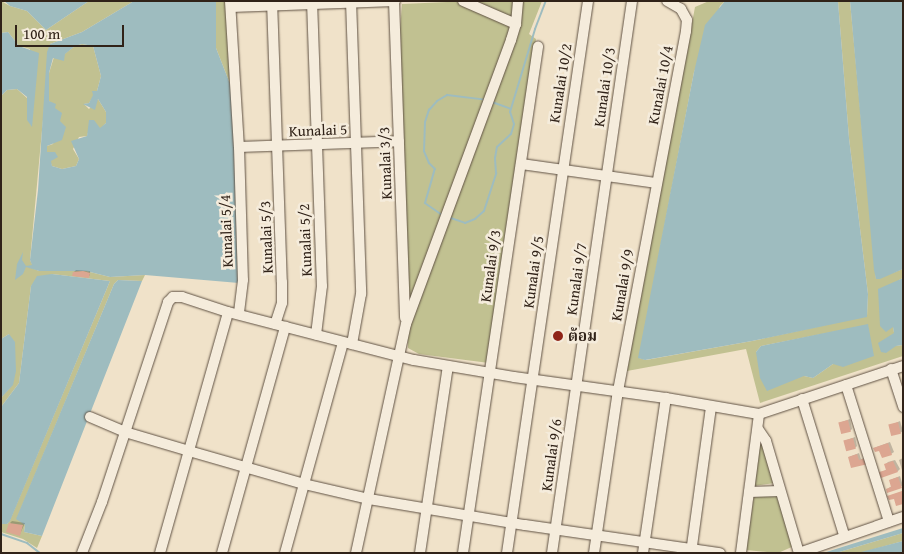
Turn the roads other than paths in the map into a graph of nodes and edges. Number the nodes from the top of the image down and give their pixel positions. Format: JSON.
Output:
{"nodes":[{"id":1,"x":394,"y":1,"type":"edge"},
{"id":2,"x":463,"y":1,"type":"edge"},
{"id":3,"x":518,"y":1,"type":"edge"},
{"id":4,"x":588,"y":1,"type":"edge"},
{"id":5,"x":632,"y":1,"type":"edge"},
{"id":6,"x":667,"y":1,"type":"edge"},
{"id":7,"x":312,"y":2,"type":"edge"},
{"id":8,"x":351,"y":2,"type":"edge"},
{"id":9,"x":272,"y":3,"type":"edge"},
{"id":10,"x":231,"y":4,"type":"edge"},
{"id":11,"x":516,"y":24,"type":"junction"},
{"id":12,"x":538,"y":46,"type":"dead end"},
{"id":13,"x":399,"y":141,"type":"junction"},
{"id":14,"x":355,"y":143,"type":"junction"},
{"id":15,"x":317,"y":144,"type":"junction"},
{"id":16,"x":239,"y":146,"type":"junction"},
{"id":17,"x":277,"y":147,"type":"junction"},
{"id":18,"x":521,"y":164,"type":"junction"},
{"id":19,"x":562,"y":170,"type":"junction"},
{"id":20,"x":606,"y":176,"type":"junction"},
{"id":21,"x":656,"y":183,"type":"junction"},
{"id":22,"x":233,"y":313,"type":"junction"},
{"id":23,"x":406,"y":324,"type":"junction"},
{"id":24,"x":280,"y":325,"type":"junction"},
{"id":25,"x":316,"y":335,"type":"junction"},
{"id":26,"x":348,"y":344,"type":"junction"},
{"id":27,"x":398,"y":356,"type":"junction"},
{"id":28,"x":448,"y":366,"type":"junction"},
{"id":29,"x":903,"y":366,"type":"edge"},
{"id":30,"x":891,"y":370,"type":"junction"},
{"id":31,"x":490,"y":373,"type":"junction"},
{"id":32,"x":532,"y":379,"type":"junction"},
{"id":33,"x":846,"y":385,"type":"junction"},
{"id":34,"x":576,"y":386,"type":"junction"},
{"id":35,"x":618,"y":391,"type":"junction"},
{"id":36,"x":666,"y":398,"type":"junction"},
{"id":37,"x":802,"y":399,"type":"junction"},
{"id":38,"x":711,"y":407,"type":"junction"},
{"id":39,"x":903,"y":407,"type":"edge"},
{"id":40,"x":759,"y":414,"type":"junction"},
{"id":41,"x":90,"y":417,"type":"dead end"},
{"id":42,"x":758,"y":429,"type":"junction"},
{"id":43,"x":125,"y":432,"type":"junction"},
{"id":44,"x":189,"y":451,"type":"junction"},
{"id":45,"x":246,"y":467,"type":"junction"},
{"id":46,"x":304,"y":484,"type":"junction"},
{"id":47,"x":780,"y":491,"type":"junction"},
{"id":48,"x":749,"y":492,"type":"junction"},
{"id":49,"x":369,"y":499,"type":"junction"},
{"id":50,"x":427,"y":509,"type":"junction"},
{"id":51,"x":468,"y":516,"type":"junction"},
{"id":52,"x":903,"y":517,"type":"edge"},
{"id":53,"x":889,"y":521,"type":"junction"},
{"id":54,"x":512,"y":523,"type":"junction"},
{"id":55,"x":555,"y":529,"type":"junction"},
{"id":56,"x":596,"y":535,"type":"junction"},
{"id":57,"x":844,"y":535,"type":"junction"},
{"id":58,"x":645,"y":541,"type":"junction"},
{"id":59,"x":691,"y":551,"type":"edge"},
{"id":60,"x":82,"y":553,"type":"edge"},
{"id":61,"x":160,"y":553,"type":"edge"},
{"id":62,"x":222,"y":553,"type":"edge"},
{"id":63,"x":285,"y":553,"type":"edge"},
{"id":64,"x":356,"y":553,"type":"edge"},
{"id":65,"x":420,"y":553,"type":"edge"},
{"id":66,"x":463,"y":553,"type":"edge"},
{"id":67,"x":508,"y":553,"type":"edge"},
{"id":68,"x":552,"y":553,"type":"edge"},
{"id":69,"x":594,"y":553,"type":"edge"},
{"id":70,"x":643,"y":553,"type":"edge"},
{"id":71,"x":720,"y":553,"type":"edge"},
{"id":72,"x":741,"y":553,"type":"edge"},
{"id":73,"x":799,"y":553,"type":"edge"}],
"edges":[{"from":1,"to":8,"type":"street"},
{"from":1,"to":13,"type":"street","name":"Kunalai 3/3"},
{"from":2,"to":11,"type":"street"},
{"from":3,"to":11,"type":"street"},
{"from":4,"to":19,"type":"street","name":"Kunalai 10/2"},
{"from":5,"to":20,"type":"street","name":"Kunalai 10/3"},
{"from":6,"to":21,"type":"street","name":"Kunalai 10/4"},
{"from":7,"to":8,"type":"street"},
{"from":7,"to":9,"type":"street"},
{"from":7,"to":15,"type":"street","name":"Kunalai 5/2"},
{"from":8,"to":14,"type":"street"},
{"from":9,"to":10,"type":"street"},
{"from":9,"to":17,"type":"street","name":"Kunalai 5/3"},
{"from":10,"to":16,"type":"street","name":"Kunalai 5/4"},
{"from":11,"to":23,"type":"street"},
{"from":12,"to":18,"type":"street","name":"Kunalai 9/3"},
{"from":13,"to":14,"type":"street","name":"Kunalai 5"},
{"from":13,"to":23,"type":"street","name":"Kunalai 3/3"},
{"from":14,"to":15,"type":"street","name":"Kunalai 5"},
{"from":14,"to":26,"type":"street"},
{"from":15,"to":17,"type":"street","name":"Kunalai 5"},
{"from":15,"to":25,"type":"street","name":"Kunalai 5/2"},
{"from":16,"to":17,"type":"street","name":"Kunalai 5"},
{"from":16,"to":22,"type":"street","name":"Kunalai 5/4"},
{"from":17,"to":24,"type":"street","name":"Kunalai 5/3"},
{"from":18,"to":19,"type":"street"},
{"from":18,"to":31,"type":"street","name":"Kunalai 9/3"},
{"from":19,"to":20,"type":"street"},
{"from":19,"to":32,"type":"street","name":"Kunalai 9/5"},
{"from":20,"to":21,"type":"street"},
{"from":20,"to":34,"type":"street","name":"Kunalai 9/7"},
{"from":21,"to":35,"type":"street","name":"Kunalai 9/9"},
{"from":22,"to":24,"type":"street"},
{"from":22,"to":43,"type":"street"},
{"from":22,"to":44,"type":"street","name":"Kunalai 5/4"},
{"from":23,"to":27,"type":"street"},
{"from":24,"to":25,"type":"street"},
{"from":24,"to":45,"type":"street","name":"Kunalai 5/3"},
{"from":25,"to":26,"type":"street"},
{"from":26,"to":27,"type":"street"},
{"from":26,"to":46,"type":"street"},
{"from":27,"to":28,"type":"street"},
{"from":27,"to":49,"type":"street"},
{"from":28,"to":31,"type":"street"},
{"from":28,"to":50,"type":"street"},
{"from":29,"to":30,"type":"street"},
{"from":30,"to":33,"type":"street"},
{"from":30,"to":39,"type":"street"},
{"from":31,"to":32,"type":"street"},
{"from":31,"to":51,"type":"street","name":"Kunalai 9/3"},
{"from":32,"to":34,"type":"street"},
{"from":32,"to":54,"type":"street","name":"Kunalai 9/5"},
{"from":33,"to":37,"type":"street"},
{"from":33,"to":53,"type":"street"},
{"from":34,"to":35,"type":"street"},
{"from":34,"to":55,"type":"street","name":"Kunalai 9/6"},
{"from":35,"to":36,"type":"street"},
{"from":35,"to":56,"type":"street","name":"Kunalai 9/9"},
{"from":36,"to":38,"type":"street"},
{"from":36,"to":58,"type":"street"},
{"from":37,"to":40,"type":"street"},
{"from":37,"to":57,"type":"street"},
{"from":38,"to":40,"type":"street"},
{"from":38,"to":59,"type":"street"},
{"from":40,"to":42,"type":"street"},
{"from":41,"to":43,"type":"street"},
{"from":42,"to":47,"type":"street"},
{"from":42,"to":48,"type":"street"},
{"from":43,"to":44,"type":"street"},
{"from":43,"to":60,"type":"street"},
{"from":44,"to":45,"type":"street"},
{"from":44,"to":61,"type":"street","name":"Kunalai 5/4"},
{"from":45,"to":46,"type":"street"},
{"from":45,"to":62,"type":"street","name":"Kunalai 5/3"},
{"from":46,"to":49,"type":"street"},
{"from":46,"to":63,"type":"street"},
{"from":47,"to":48,"type":"street"},
{"from":47,"to":73,"type":"street"},
{"from":48,"to":72,"type":"street"},
{"from":49,"to":50,"type":"street"},
{"from":49,"to":64,"type":"street"},
{"from":50,"to":51,"type":"street"},
{"from":50,"to":65,"type":"street"},
{"from":51,"to":54,"type":"street"},
{"from":51,"to":66,"type":"street","name":"Kunalai 9/3"},
{"from":52,"to":53,"type":"street"},
{"from":53,"to":57,"type":"street"},
{"from":54,"to":55,"type":"street"},
{"from":54,"to":67,"type":"street","name":"Kunalai 9/5"},
{"from":55,"to":56,"type":"street"},
{"from":55,"to":68,"type":"street","name":"Kunalai 9/6"},
{"from":56,"to":58,"type":"street"},
{"from":56,"to":69,"type":"street","name":"Kunalai 9/9"},
{"from":57,"to":73,"type":"street"},
{"from":58,"to":59,"type":"street"},
{"from":58,"to":70,"type":"street"},
{"from":59,"to":71,"type":"street"}]}
